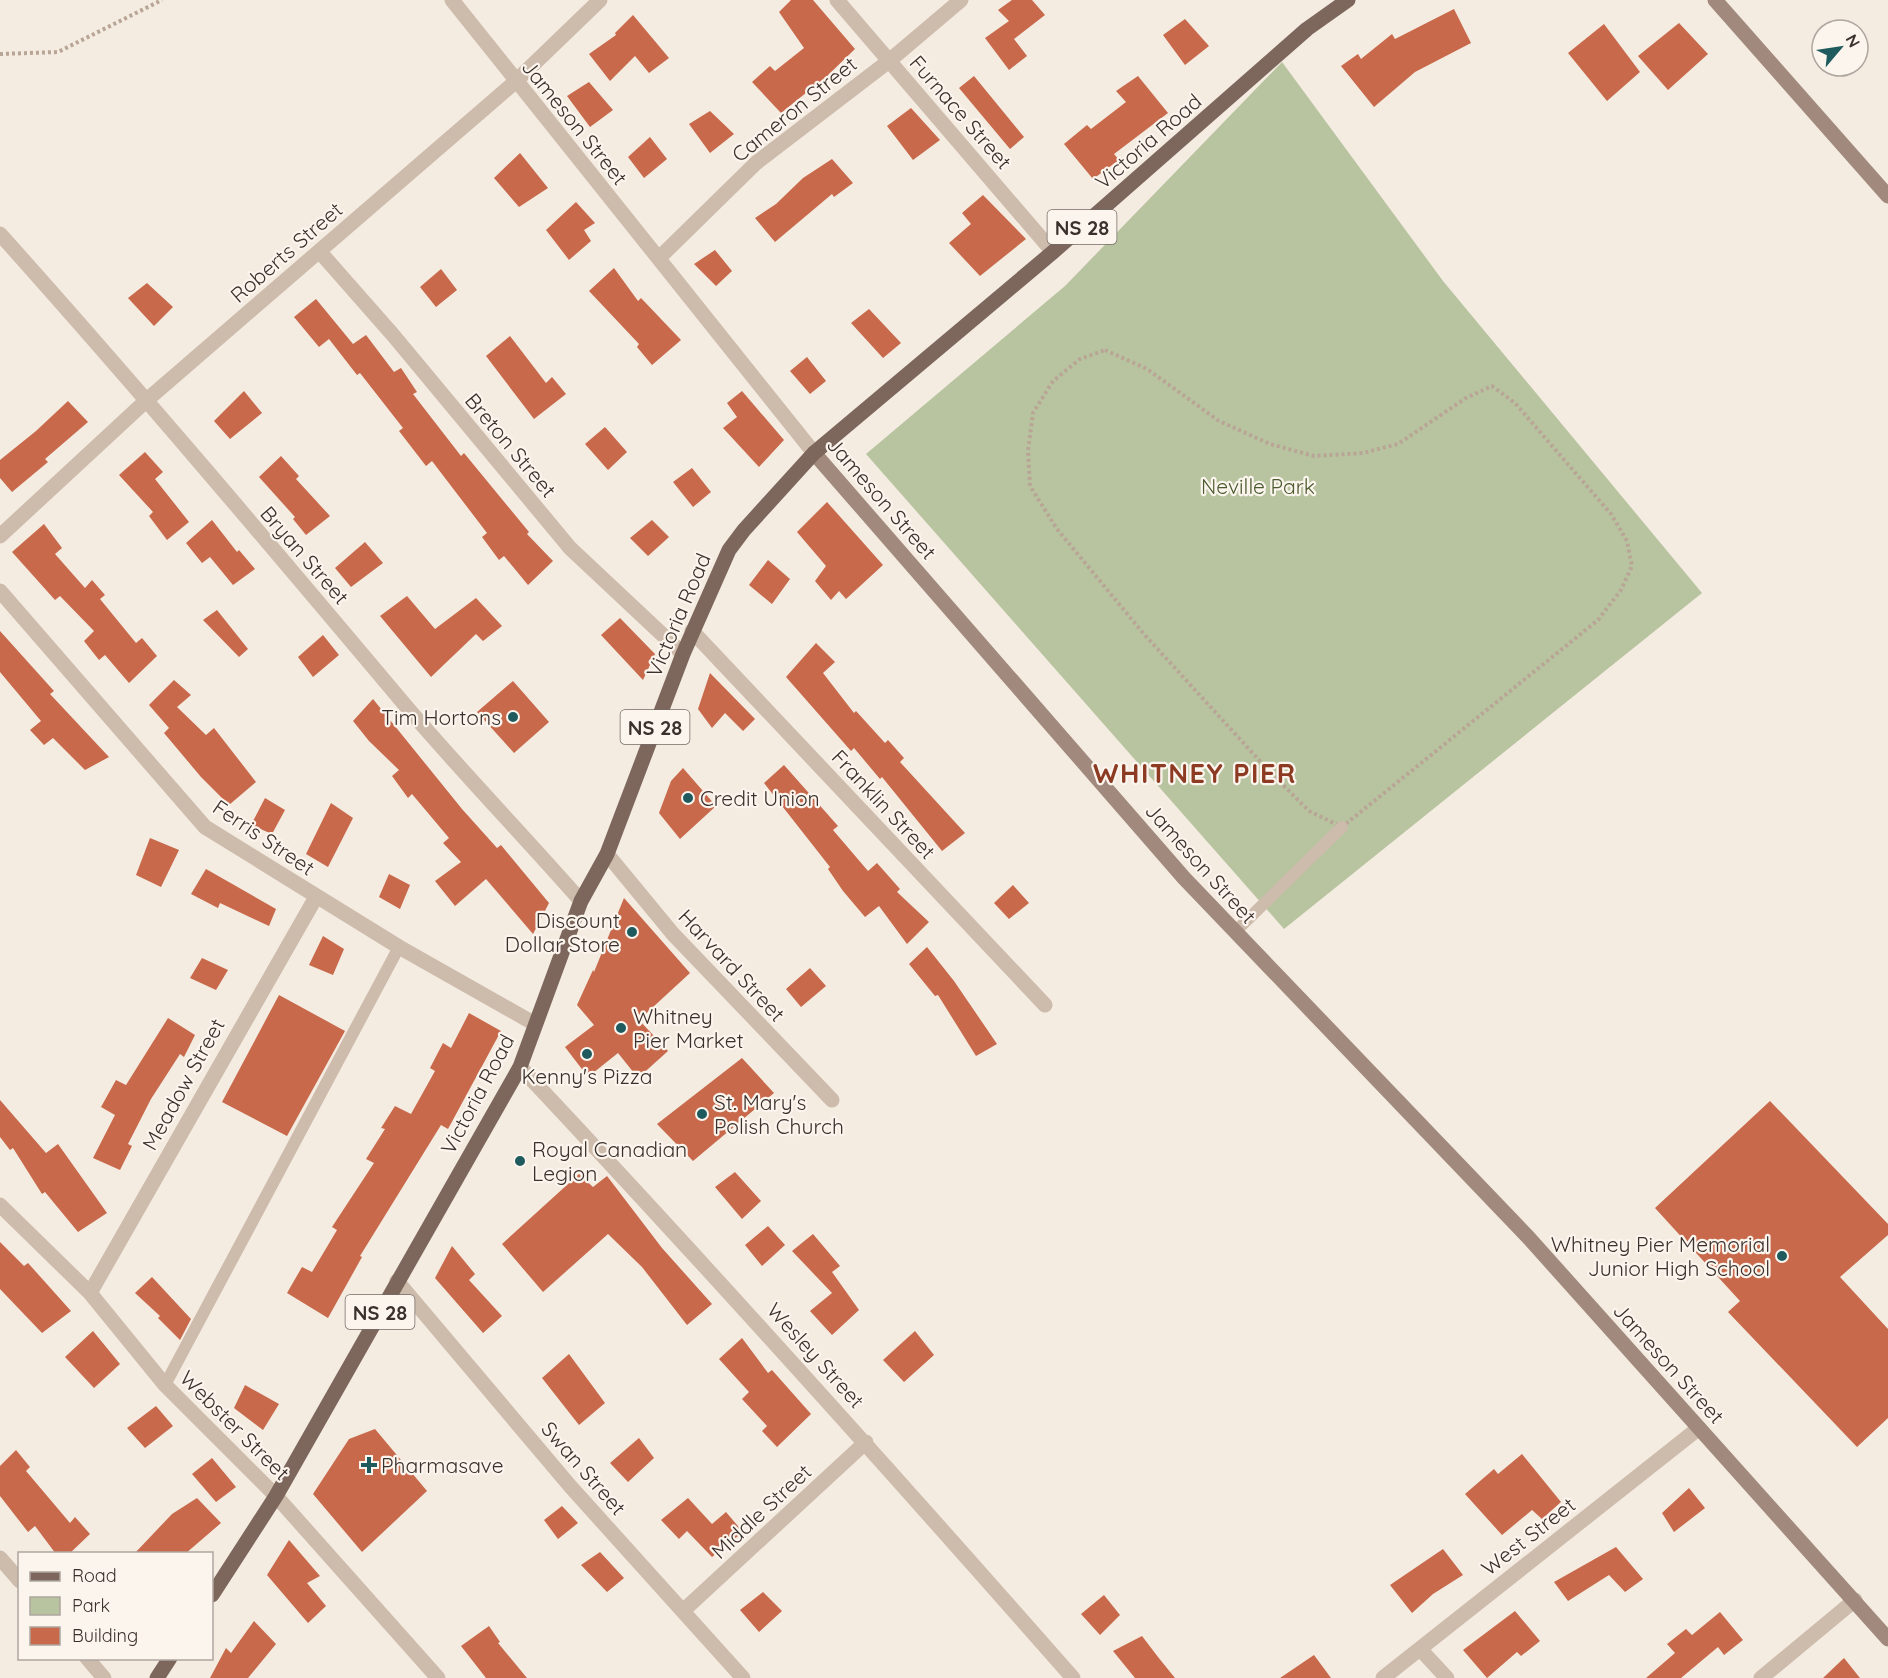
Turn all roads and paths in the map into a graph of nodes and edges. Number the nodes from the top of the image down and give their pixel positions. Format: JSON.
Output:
{"nodes":[{"id":1,"x":162,"y":0,"type":"edge"},
{"id":2,"x":452,"y":0,"type":"edge"},
{"id":3,"x":600,"y":0,"type":"edge"},
{"id":4,"x":837,"y":0,"type":"edge"},
{"id":5,"x":961,"y":0,"type":"edge"},
{"id":6,"x":1348,"y":0,"type":"edge"},
{"id":7,"x":1715,"y":0,"type":"edge"},
{"id":8,"x":0,"y":54,"type":"edge"},
{"id":9,"x":889,"y":61,"type":"junction"},
{"id":10,"x":515,"y":82,"type":"junction"},
{"id":11,"x":1888,"y":196,"type":"edge"},
{"id":12,"x":0,"y":234,"type":"edge"},
{"id":13,"x":320,"y":252,"type":"junction"},
{"id":14,"x":1053,"y":252,"type":"junction"},
{"id":15,"x":659,"y":258,"type":"junction"},
{"id":16,"x":148,"y":399,"type":"junction"},
{"id":17,"x":814,"y":453,"type":"junction"},
{"id":18,"x":0,"y":536,"type":"edge"},
{"id":19,"x":0,"y":591,"type":"edge"},
{"id":20,"x":692,"y":631,"type":"junction"},
{"id":21,"x":683,"y":654,"type":"junction"},
{"id":22,"x":1342,"y":827,"type":"junction"},
{"id":23,"x":607,"y":854,"type":"junction"},
{"id":24,"x":316,"y":897,"type":"junction"},
{"id":25,"x":581,"y":901,"type":"junction"},
{"id":26,"x":1235,"y":932,"type":"junction"},
{"id":27,"x":399,"y":947,"type":"junction"},
{"id":28,"x":1045,"y":1005,"type":"dead end"},
{"id":29,"x":536,"y":1024,"type":"junction"},
{"id":30,"x":520,"y":1066,"type":"junction"},
{"id":31,"x":832,"y":1100,"type":"dead end"},
{"id":32,"x":0,"y":1206,"type":"edge"},
{"id":33,"x":397,"y":1281,"type":"junction"},
{"id":34,"x":90,"y":1293,"type":"junction"},
{"id":35,"x":165,"y":1385,"type":"junction"},
{"id":36,"x":1699,"y":1428,"type":"junction"},
{"id":37,"x":866,"y":1442,"type":"junction"},
{"id":38,"x":276,"y":1496,"type":"junction"},
{"id":39,"x":0,"y":1558,"type":"edge"},
{"id":40,"x":18,"y":1579,"type":"edge"},
{"id":41,"x":213,"y":1592,"type":"edge"},
{"id":42,"x":1855,"y":1600,"type":"junction"},
{"id":43,"x":684,"y":1610,"type":"junction"},
{"id":44,"x":1888,"y":1639,"type":"edge"},
{"id":45,"x":1421,"y":1650,"type":"junction"},
{"id":46,"x":88,"y":1660,"type":"edge"},
{"id":47,"x":169,"y":1660,"type":"edge"},
{"id":48,"x":104,"y":1678,"type":"edge"},
{"id":49,"x":157,"y":1678,"type":"edge"},
{"id":50,"x":438,"y":1678,"type":"edge"},
{"id":51,"x":743,"y":1678,"type":"edge"},
{"id":52,"x":1073,"y":1678,"type":"edge"},
{"id":53,"x":1383,"y":1678,"type":"edge"},
{"id":54,"x":1447,"y":1678,"type":"edge"},
{"id":55,"x":1761,"y":1678,"type":"edge"}],
"edges":[{"from":1,"to":8,"type":"path"},
{"from":2,"to":10,"type":"street","name":"Jameson Street"},
{"from":3,"to":10,"type":"street","name":"Roberts Street"},
{"from":4,"to":9,"type":"street","name":"Furnace Street"},
{"from":5,"to":9,"type":"street","name":"Cameron Street"},
{"from":6,"to":14,"type":"main road","name":"Victoria Road","number":"NS 28"},
{"from":7,"to":11,"type":"street"},
{"from":9,"to":14,"type":"street","name":"Furnace Street"},
{"from":9,"to":15,"type":"street","name":"Cameron Street"},
{"from":10,"to":13,"type":"street","name":"Roberts Street"},
{"from":10,"to":15,"type":"street","name":"Jameson Street"},
{"from":12,"to":16,"type":"street","name":"Bryan Street"},
{"from":13,"to":16,"type":"street","name":"Roberts Street"},
{"from":13,"to":21,"type":"street","name":"Breton Street"},
{"from":14,"to":17,"type":"main road","name":"Victoria Road","number":"NS 28"},
{"from":15,"to":17,"type":"street","name":"Jameson Street"},
{"from":16,"to":18,"type":"street","name":"Roberts Street"},
{"from":16,"to":25,"type":"street","name":"Bryan Street"},
{"from":17,"to":20,"type":"main road","name":"Victoria Road","number":"NS 28"},
{"from":17,"to":26,"type":"street","name":"Jameson Street"},
{"from":19,"to":24,"type":"street","name":"Ferris Street"},
{"from":20,"to":21,"type":"main road","name":"Victoria Road","number":"NS 28"},
{"from":20,"to":28,"type":"street","name":"Franklin Street"},
{"from":21,"to":23,"type":"main road","name":"Victoria Road","number":"NS 28"},
{"from":22,"to":22,"type":"path"},
{"from":22,"to":26,"type":"lane"},
{"from":23,"to":25,"type":"main road","name":"Victoria Road","number":"NS 28"},
{"from":23,"to":31,"type":"street","name":"Harvard Street"},
{"from":24,"to":27,"type":"street","name":"Ferris Street"},
{"from":24,"to":34,"type":"street","name":"Meadow Street"},
{"from":25,"to":29,"type":"main road","name":"Victoria Road","number":"NS 28"},
{"from":26,"to":36,"type":"street","name":"Jameson Street"},
{"from":27,"to":29,"type":"street","name":"Ferris Street"},
{"from":27,"to":35,"type":"lane"},
{"from":29,"to":30,"type":"main road","name":"Victoria Road","number":"NS 28"},
{"from":30,"to":33,"type":"main road","name":"Victoria Road","number":"NS 28"},
{"from":30,"to":37,"type":"street","name":"Wesley Street"},
{"from":32,"to":34,"type":"street","name":"Webster Street"},
{"from":33,"to":38,"type":"main road","name":"Victoria Road","number":"NS 28"},
{"from":33,"to":43,"type":"street","name":"Swan Street"},
{"from":34,"to":35,"type":"street","name":"Webster Street"},
{"from":35,"to":38,"type":"street","name":"Webster Street"},
{"from":36,"to":42,"type":"street","name":"Jameson Street"},
{"from":36,"to":45,"type":"street","name":"West Street"},
{"from":37,"to":43,"type":"street","name":"Middle Street"},
{"from":37,"to":52,"type":"street","name":"Wesley Street"},
{"from":38,"to":41,"type":"main road","name":"Victoria Road","number":"NS 28"},
{"from":38,"to":50,"type":"street","name":"Webster Street"},
{"from":39,"to":40,"type":"street"},
{"from":42,"to":44,"type":"street","name":"Jameson Street"},
{"from":42,"to":55,"type":"street"},
{"from":43,"to":51,"type":"street","name":"Swan Street"},
{"from":45,"to":53,"type":"street","name":"West Street"},
{"from":45,"to":54,"type":"street"},
{"from":46,"to":48,"type":"street"},
{"from":47,"to":49,"type":"main road"}]}
